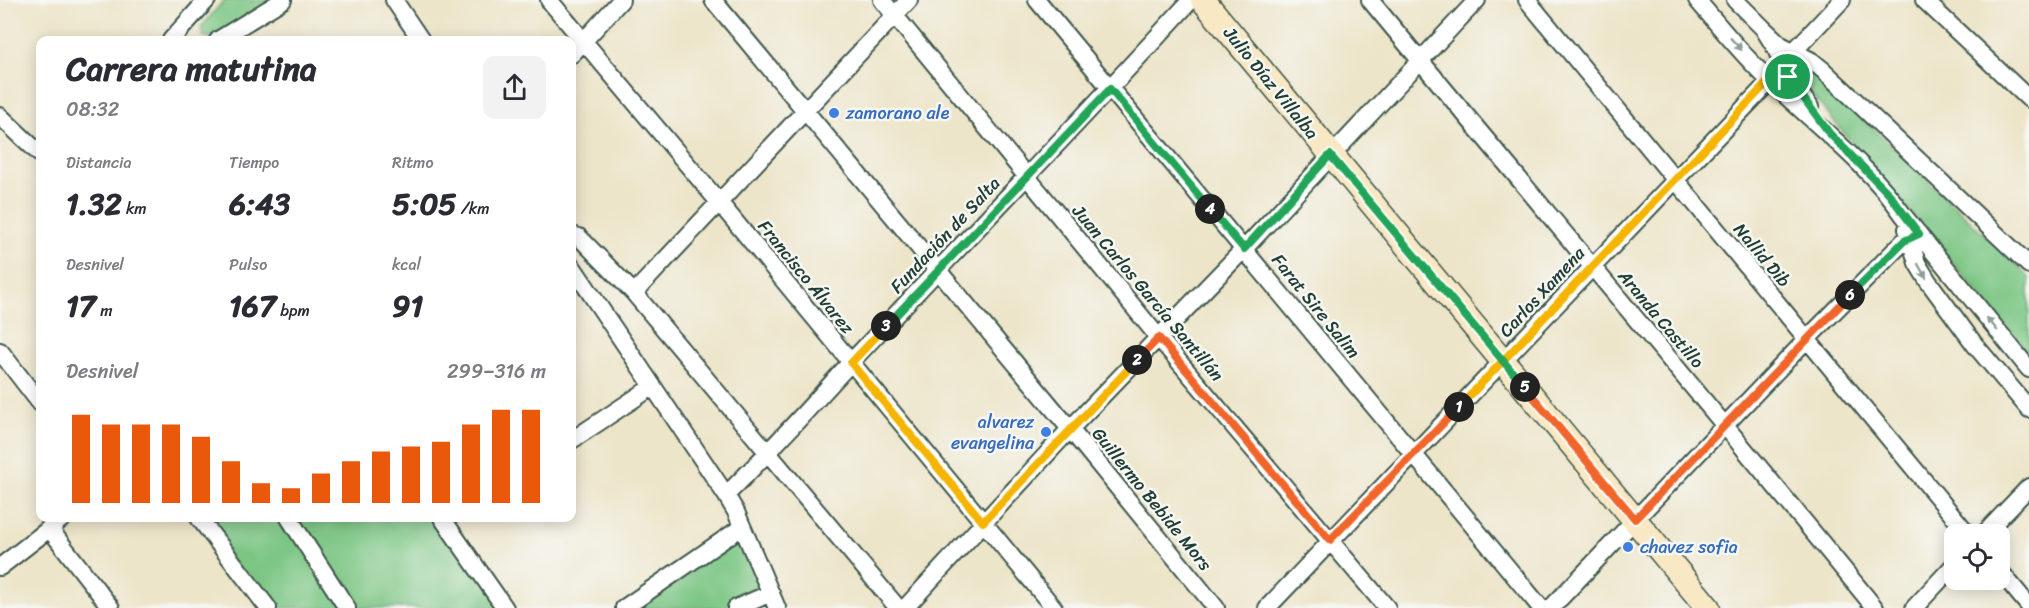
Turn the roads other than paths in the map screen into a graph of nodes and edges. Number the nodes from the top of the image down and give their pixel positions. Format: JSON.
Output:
{"nodes":[{"id":1,"x":207,"y":0,"type":"edge"},
{"id":2,"x":283,"y":0,"type":"edge"},
{"id":3,"x":394,"y":0,"type":"edge"},
{"id":4,"x":549,"y":0,"type":"edge"},
{"id":5,"x":621,"y":0,"type":"edge"},
{"id":6,"x":713,"y":0,"type":"edge"},
{"id":7,"x":882,"y":0,"type":"edge"},
{"id":8,"x":909,"y":0,"type":"edge"},
{"id":9,"x":1037,"y":0,"type":"edge"},
{"id":10,"x":1191,"y":0,"type":"edge"},
{"id":11,"x":1203,"y":0,"type":"edge"},
{"id":12,"x":1370,"y":0,"type":"edge"},
{"id":13,"x":1477,"y":0,"type":"edge"},
{"id":14,"x":1527,"y":0,"type":"edge"},
{"id":15,"x":1697,"y":0,"type":"edge"},
{"id":16,"x":1735,"y":0,"type":"edge"},
{"id":17,"x":1842,"y":0,"type":"edge"},
{"id":18,"x":1924,"y":0,"type":"edge"},
{"id":19,"x":895,"y":15,"type":"junction"},
{"id":20,"x":1763,"y":28,"type":"junction"},
{"id":21,"x":175,"y":36,"type":"edge"},
{"id":22,"x":224,"y":36,"type":"edge"},
{"id":23,"x":418,"y":36,"type":"edge"},
{"id":24,"x":584,"y":40,"type":"junction"},
{"id":25,"x":576,"y":49,"type":"edge"},
{"id":26,"x":1794,"y":51,"type":"junction"},
{"id":27,"x":1421,"y":62,"type":"junction"},
{"id":28,"x":1783,"y":66,"type":"junction"},
{"id":29,"x":1770,"y":81,"type":"junction"},
{"id":30,"x":1110,"y":89,"type":"junction"},
{"id":31,"x":2029,"y":99,"type":"edge"},
{"id":32,"x":804,"y":111,"type":"junction"},
{"id":33,"x":0,"y":116,"type":"edge"},
{"id":34,"x":1830,"y":134,"type":"junction"},
{"id":35,"x":36,"y":150,"type":"edge"},
{"id":36,"x":1330,"y":155,"type":"junction"},
{"id":37,"x":1027,"y":176,"type":"junction"},
{"id":38,"x":1675,"y":179,"type":"junction"},
{"id":39,"x":718,"y":201,"type":"junction"},
{"id":40,"x":1914,"y":236,"type":"junction"},
{"id":41,"x":576,"y":237,"type":"edge"},
{"id":42,"x":1244,"y":249,"type":"junction"},
{"id":43,"x":2029,"y":265,"type":"edge"},
{"id":44,"x":1592,"y":267,"type":"junction"},
{"id":45,"x":576,"y":272,"type":"edge"},
{"id":46,"x":938,"y":272,"type":"junction"},
{"id":47,"x":634,"y":293,"type":"junction"},
{"id":48,"x":1159,"y":338,"type":"junction"},
{"id":49,"x":1807,"y":339,"type":"junction"},
{"id":50,"x":0,"y":351,"type":"edge"},
{"id":51,"x":1503,"y":361,"type":"junction"},
{"id":52,"x":851,"y":363,"type":"junction"},
{"id":53,"x":2029,"y":369,"type":"edge"},
{"id":54,"x":652,"y":387,"type":"junction"},
{"id":55,"x":36,"y":398,"type":"edge"},
{"id":56,"x":2029,"y":409,"type":"edge"},
{"id":57,"x":1725,"y":424,"type":"junction"},
{"id":58,"x":1070,"y":429,"type":"junction"},
{"id":59,"x":576,"y":437,"type":"edge"},
{"id":60,"x":769,"y":453,"type":"junction"},
{"id":61,"x":1413,"y":455,"type":"junction"},
{"id":62,"x":2029,"y":487,"type":"edge"},
{"id":63,"x":726,"y":495,"type":"junction"},
{"id":64,"x":1635,"y":519,"type":"junction"},
{"id":65,"x":202,"y":522,"type":"edge"},
{"id":66,"x":292,"y":522,"type":"edge"},
{"id":67,"x":449,"y":522,"type":"edge"},
{"id":68,"x":983,"y":522,"type":"junction"},
{"id":69,"x":56,"y":523,"type":"edge"},
{"id":70,"x":1960,"y":524,"type":"edge"},
{"id":71,"x":1994,"y":524,"type":"edge"},
{"id":72,"x":742,"y":527,"type":"junction"},
{"id":73,"x":1330,"y":540,"type":"junction"},
{"id":74,"x":0,"y":567,"type":"edge"},
{"id":75,"x":1944,"y":576,"type":"edge"},
{"id":76,"x":2010,"y":583,"type":"edge"},
{"id":77,"x":774,"y":601,"type":"edge"},
{"id":78,"x":2029,"y":606,"type":"edge"},
{"id":79,"x":111,"y":608,"type":"edge"},
{"id":80,"x":268,"y":608,"type":"edge"},
{"id":81,"x":347,"y":608,"type":"edge"},
{"id":82,"x":504,"y":608,"type":"edge"},
{"id":83,"x":624,"y":608,"type":"edge"},
{"id":84,"x":736,"y":608,"type":"edge"},
{"id":85,"x":898,"y":608,"type":"edge"},
{"id":86,"x":905,"y":608,"type":"edge"},
{"id":87,"x":1054,"y":608,"type":"edge"},
{"id":88,"x":1216,"y":608,"type":"edge"},
{"id":89,"x":1267,"y":608,"type":"edge"},
{"id":90,"x":1387,"y":608,"type":"edge"},
{"id":91,"x":1541,"y":608,"type":"edge"},
{"id":92,"x":1551,"y":608,"type":"edge"},
{"id":93,"x":1708,"y":608,"type":"edge"},
{"id":94,"x":1875,"y":608,"type":"edge"},
{"id":95,"x":1914,"y":608,"type":"edge"}],
"edges":[{"from":1,"to":21,"type":"street"},
{"from":2,"to":22,"type":"street"},
{"from":3,"to":23,"type":"street"},
{"from":4,"to":24,"type":"street","name":"Francisco Álvarez"},
{"from":5,"to":24,"type":"street"},
{"from":6,"to":32,"type":"street","name":"Guillermo Bebide Mors"},
{"from":7,"to":19,"type":"street","name":"Juan Carlos García Santillán"},
{"from":8,"to":19,"type":"street"},
{"from":9,"to":30,"type":"street","name":"Farat Sire Salim"},
{"from":10,"to":30,"type":"street","name":"Fundación de Salta"},
{"from":11,"to":36,"type":"street","name":"Julio Díaz Villalba"},
{"from":12,"to":27,"type":"street","name":"Aranda Castillo"},
{"from":13,"to":27,"type":"street"},
{"from":14,"to":38,"type":"street","name":"Nallid Dib"},
{"from":15,"to":29,"type":"street","one_way":true},
{"from":16,"to":20,"type":"street"},
{"from":17,"to":26,"type":"street","name":"Carlos Xamena"},
{"from":18,"to":31,"type":"street"},
{"from":19,"to":32,"type":"street"},
{"from":19,"to":37,"type":"street","name":"Juan Carlos García Santillán"},
{"from":20,"to":26,"type":"street"},
{"from":20,"to":28,"type":"street"},
{"from":24,"to":25,"type":"street"},
{"from":24,"to":39,"type":"street","name":"Francisco Álvarez"},
{"from":26,"to":28,"type":"street","name":"Carlos Xamena"},
{"from":26,"to":43,"type":"street"},
{"from":27,"to":36,"type":"street"},
{"from":27,"to":44,"type":"street","name":"Aranda Castillo"},
{"from":28,"to":29,"type":"street","name":"Carlos Xamena"},
{"from":28,"to":34,"type":"street"},
{"from":29,"to":34,"type":"street"},
{"from":29,"to":38,"type":"street","name":"Carlos Xamena"},
{"from":30,"to":37,"type":"street","name":"Fundación de Salta"},
{"from":30,"to":42,"type":"street","name":"Farat Sire Salim"},
{"from":32,"to":39,"type":"street"},
{"from":32,"to":46,"type":"street","name":"Guillermo Bebide Mors"},
{"from":33,"to":35,"type":"street"},
{"from":34,"to":40,"type":"street"},
{"from":36,"to":42,"type":"street"},
{"from":36,"to":51,"type":"street","name":"Julio Díaz Villalba"},
{"from":37,"to":46,"type":"street","name":"Fundación de Salta"},
{"from":37,"to":48,"type":"street","name":"Juan Carlos García Santillán"},
{"from":38,"to":44,"type":"street","name":"Carlos Xamena"},
{"from":38,"to":49,"type":"street","name":"Nallid Dib"},
{"from":39,"to":47,"type":"street"},
{"from":39,"to":52,"type":"street","name":"Francisco Álvarez"},
{"from":40,"to":49,"type":"street"},
{"from":53,"to":40,"type":"street","one_way":true},
{"from":40,"to":56,"type":"street","one_way":true},
{"from":41,"to":47,"type":"street"},
{"from":42,"to":48,"type":"street"},
{"from":42,"to":61,"type":"street","name":"Farat Sire Salim"},
{"from":44,"to":51,"type":"street","name":"Carlos Xamena"},
{"from":44,"to":57,"type":"street","name":"Aranda Castillo"},
{"from":45,"to":54,"type":"street"},
{"from":46,"to":52,"type":"street","name":"Fundación de Salta"},
{"from":46,"to":58,"type":"street","name":"Guillermo Bebide Mors"},
{"from":47,"to":60,"type":"street"},
{"from":48,"to":58,"type":"street"},
{"from":48,"to":73,"type":"street","name":"Juan Carlos García Santillán"},
{"from":49,"to":57,"type":"street"},
{"from":49,"to":70,"type":"street","name":"Nallid Dib"},
{"from":50,"to":55,"type":"street"},
{"from":51,"to":61,"type":"street","name":"Carlos Xamena"},
{"from":51,"to":64,"type":"street","name":"Julio Díaz Villalba"},
{"from":52,"to":60,"type":"street","name":"Fundación de Salta"},
{"from":52,"to":68,"type":"street","name":"Francisco Álvarez"},
{"from":54,"to":59,"type":"street"},
{"from":54,"to":63,"type":"street"},
{"from":57,"to":64,"type":"street"},
{"from":57,"to":94,"type":"street","name":"Aranda Castillo"},
{"from":58,"to":68,"type":"street"},
{"from":58,"to":88,"type":"street","name":"Guillermo Bebide Mors"},
{"from":60,"to":63,"type":"street","name":"Fundación de Salta"},
{"from":60,"to":85,"type":"street"},
{"from":61,"to":73,"type":"street","name":"Carlos Xamena"},
{"from":61,"to":91,"type":"street","name":"Farat Sire Salim"},
{"from":62,"to":71,"type":"street"},
{"from":63,"to":72,"type":"street"},
{"from":64,"to":92,"type":"street"},
{"from":64,"to":93,"type":"street","name":"Julio Díaz Villalba"},
{"from":65,"to":80,"type":"street"},
{"from":66,"to":81,"type":"street"},
{"from":67,"to":82,"type":"street"},
{"from":68,"to":86,"type":"street"},
{"from":68,"to":87,"type":"street","name":"Francisco Álvarez"},
{"from":69,"to":74,"type":"street"},
{"from":69,"to":79,"type":"street"},
{"from":72,"to":77,"type":"street"},
{"from":72,"to":83,"type":"street"},
{"from":73,"to":89,"type":"street","name":"Carlos Xamena"},
{"from":73,"to":90,"type":"street","name":"Juan Carlos García Santillán"},
{"from":75,"to":95,"type":"street"},
{"from":76,"to":78,"type":"street"},
{"from":77,"to":84,"type":"street"}]}
